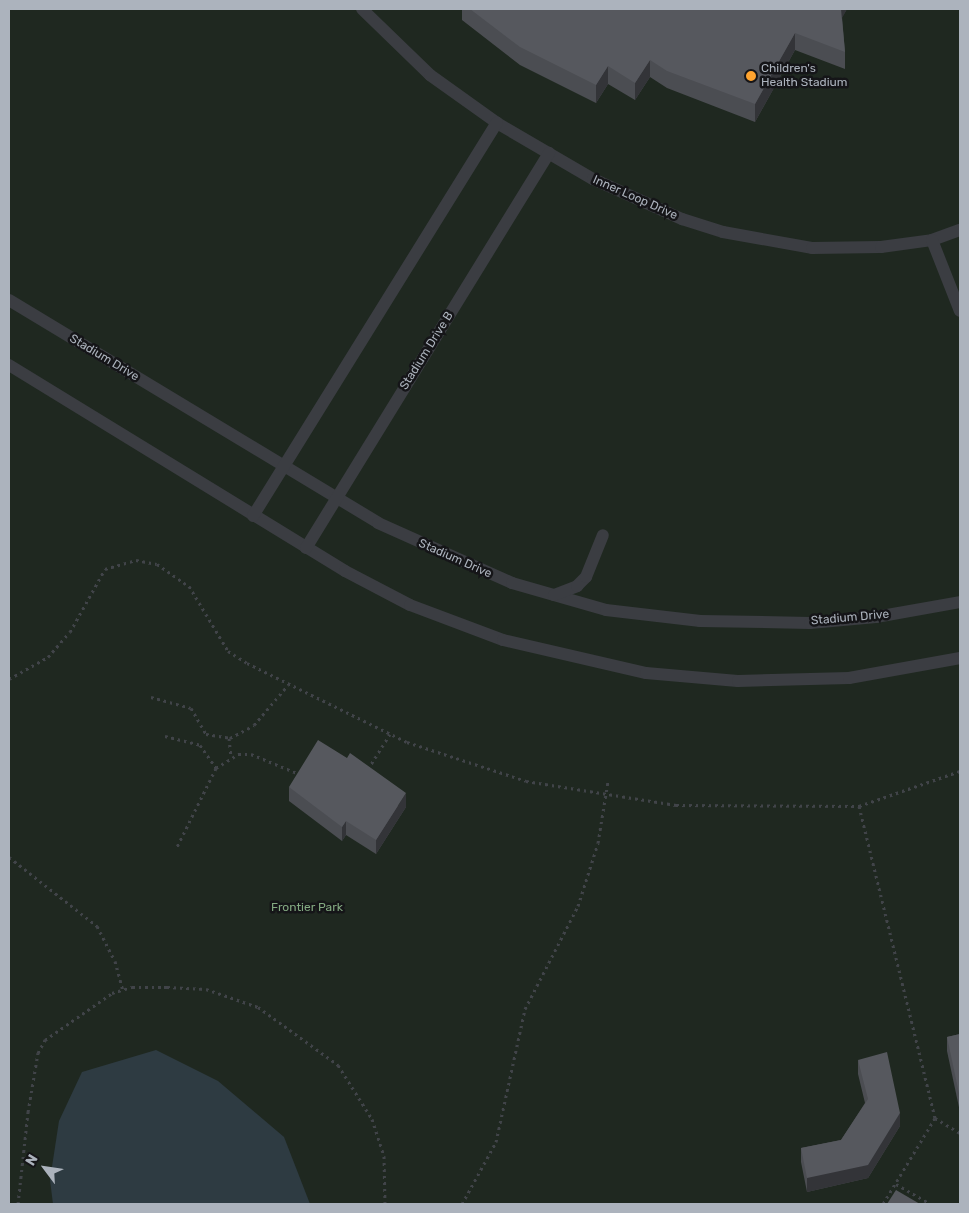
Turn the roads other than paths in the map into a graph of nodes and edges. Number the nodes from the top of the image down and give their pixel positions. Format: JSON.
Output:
{"nodes":[{"id":1,"x":362,"y":9,"type":"edge"},
{"id":2,"x":497,"y":123,"type":"junction"},
{"id":3,"x":548,"y":153,"type":"junction"},
{"id":4,"x":960,"y":230,"type":"edge"},
{"id":5,"x":932,"y":240,"type":"junction"},
{"id":6,"x":9,"y":300,"type":"edge"},
{"id":7,"x":960,"y":312,"type":"edge"},
{"id":8,"x":9,"y":365,"type":"edge"},
{"id":9,"x":283,"y":467,"type":"junction"},
{"id":10,"x":336,"y":499,"type":"junction"},
{"id":11,"x":253,"y":516,"type":"junction"},
{"id":12,"x":603,"y":535,"type":"dead end"},
{"id":13,"x":306,"y":548,"type":"junction"},
{"id":14,"x":554,"y":595,"type":"junction"},
{"id":15,"x":960,"y":602,"type":"edge"},
{"id":16,"x":960,"y":658,"type":"edge"}],
"edges":[{"from":1,"to":2,"type":"lane","name":"Inner Loop Drive"},
{"from":2,"to":3,"type":"lane","name":"Inner Loop Drive"},
{"from":2,"to":9,"type":"lane"},
{"from":3,"to":5,"type":"lane","name":"Inner Loop Drive"},
{"from":3,"to":10,"type":"lane","name":"Stadium Drive B"},
{"from":4,"to":5,"type":"lane","name":"Inner Loop Drive"},
{"from":5,"to":7,"type":"lane"},
{"from":6,"to":9,"type":"lane","name":"Stadium Drive"},
{"from":8,"to":11,"type":"lane"},
{"from":9,"to":10,"type":"lane","name":"Stadium Drive"},
{"from":9,"to":11,"type":"lane"},
{"from":10,"to":13,"type":"lane","name":"Stadium Drive B"},
{"from":10,"to":14,"type":"lane","name":"Stadium Drive"},
{"from":11,"to":13,"type":"lane"},
{"from":12,"to":14,"type":"lane"},
{"from":13,"to":16,"type":"lane"},
{"from":14,"to":15,"type":"lane","name":"Stadium Drive"}]}
